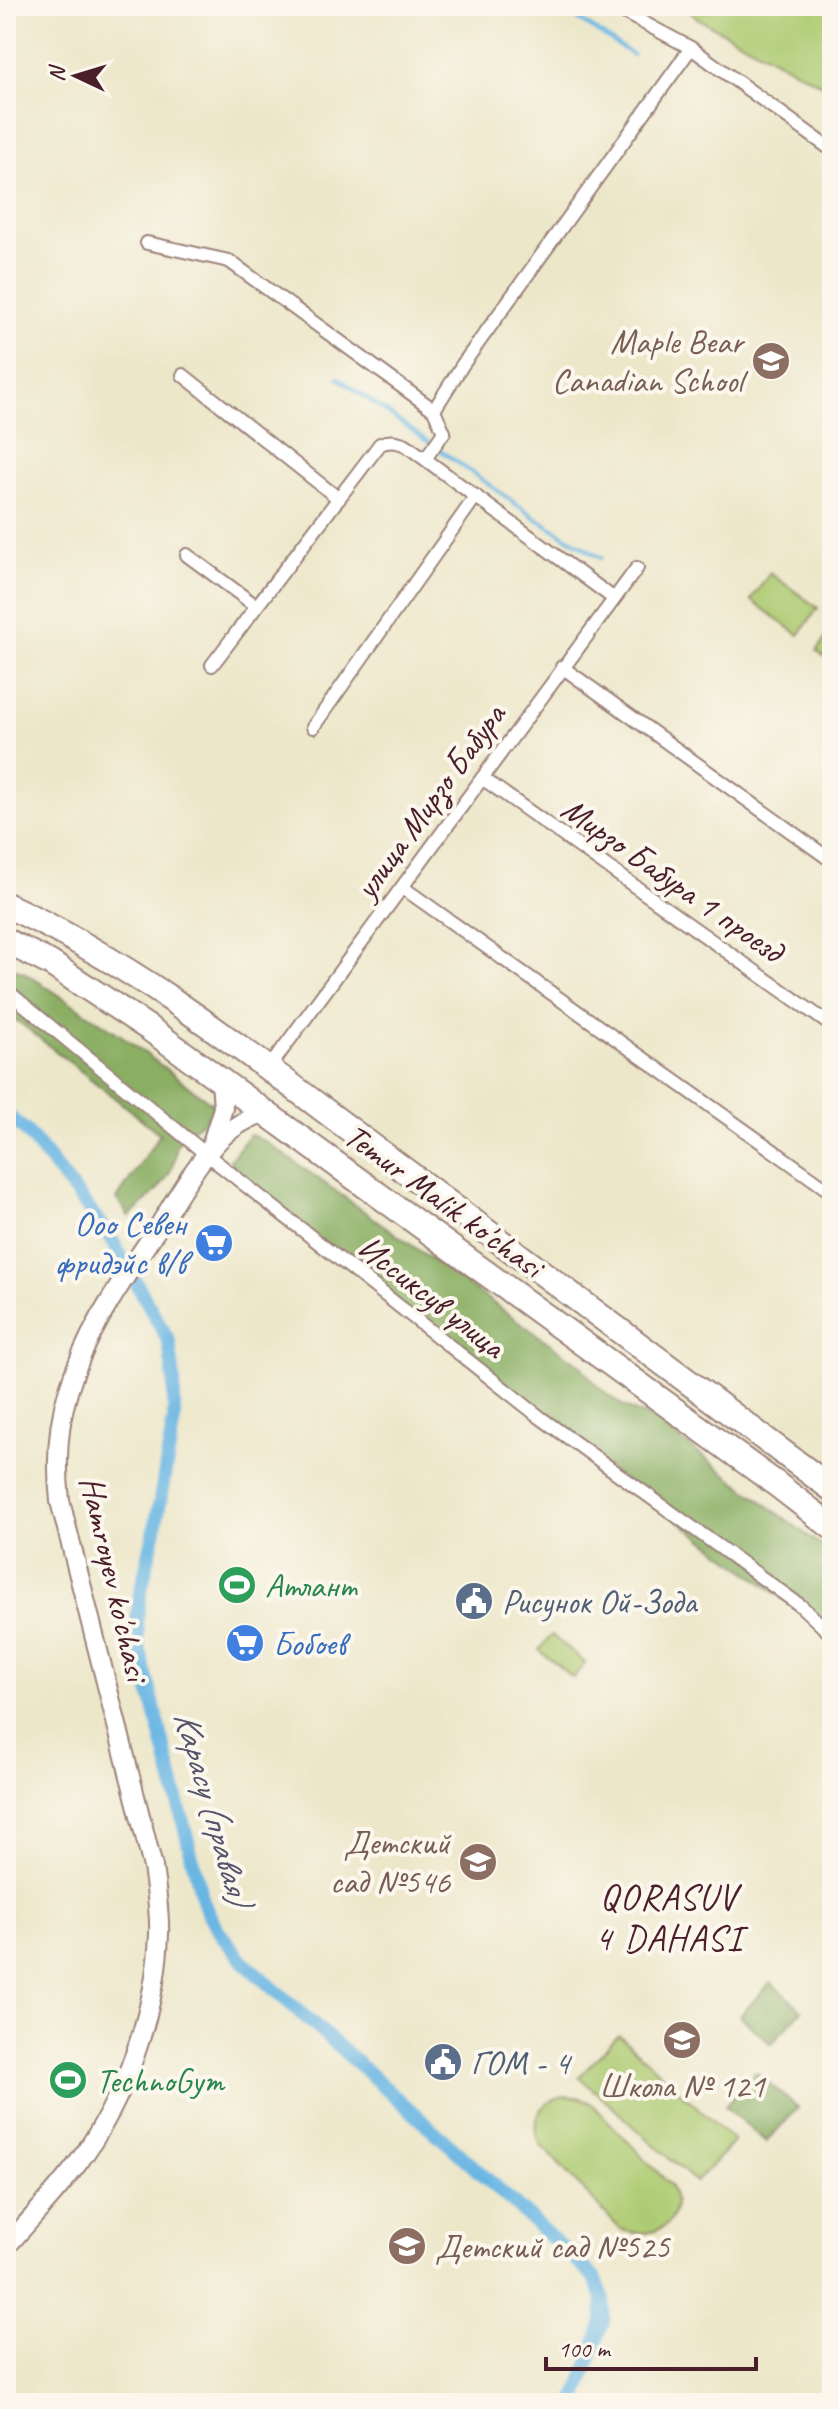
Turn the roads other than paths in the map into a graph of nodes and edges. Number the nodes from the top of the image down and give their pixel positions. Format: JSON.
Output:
{"nodes":[{"id":1,"x":612,"y":6,"type":"edge"},
{"id":2,"x":691,"y":48,"type":"junction"},
{"id":3,"x":832,"y":150,"type":"edge"},
{"id":4,"x":147,"y":243,"type":"dead end"},
{"id":5,"x":183,"y":375,"type":"dead end"},
{"id":6,"x":434,"y":410,"type":"junction"},
{"id":7,"x":425,"y":459,"type":"junction"},
{"id":8,"x":476,"y":496,"type":"junction"},
{"id":9,"x":339,"y":499,"type":"junction"},
{"id":10,"x":187,"y":555,"type":"dead end"},
{"id":11,"x":637,"y":568,"type":"dead end"},
{"id":12,"x":613,"y":598,"type":"junction"},
{"id":13,"x":256,"y":606,"type":"junction"},
{"id":14,"x":212,"y":665,"type":"dead end"},
{"id":15,"x":562,"y":667,"type":"junction"},
{"id":16,"x":313,"y":727,"type":"dead end"},
{"id":17,"x":482,"y":778,"type":"junction"},
{"id":18,"x":832,"y":861,"type":"edge"},
{"id":19,"x":402,"y":887,"type":"junction"},
{"id":20,"x":6,"y":905,"type":"edge"},
{"id":21,"x":6,"y":941,"type":"edge"},
{"id":22,"x":6,"y":990,"type":"edge"},
{"id":23,"x":832,"y":1026,"type":"edge"},
{"id":24,"x":268,"y":1069,"type":"junction"},
{"id":25,"x":221,"y":1080,"type":"junction"},
{"id":26,"x":265,"y":1112,"type":"junction"},
{"id":27,"x":206,"y":1154,"type":"junction"},
{"id":28,"x":830,"y":1191,"type":"dead end"},
{"id":29,"x":832,"y":1489,"type":"edge"},
{"id":30,"x":832,"y":1527,"type":"edge"},
{"id":31,"x":832,"y":1635,"type":"edge"},
{"id":32,"x":6,"y":2247,"type":"edge"}],
"edges":[{"from":1,"to":2,"type":"street"},
{"from":2,"to":3,"type":"street"},
{"from":2,"to":6,"type":"street"},
{"from":4,"to":6,"type":"street"},
{"from":5,"to":9,"type":"street"},
{"from":6,"to":7,"type":"street"},
{"from":7,"to":8,"type":"street"},
{"from":7,"to":9,"type":"street"},
{"from":8,"to":12,"type":"street"},
{"from":8,"to":16,"type":"street"},
{"from":9,"to":13,"type":"street"},
{"from":10,"to":13,"type":"street"},
{"from":11,"to":12,"type":"street","name":"улица Мирзо Бабура"},
{"from":12,"to":15,"type":"street","name":"улица Мирзо Бабура"},
{"from":13,"to":14,"type":"street"},
{"from":15,"to":17,"type":"street","name":"улица Мирзо Бабура"},
{"from":15,"to":18,"type":"street"},
{"from":17,"to":19,"type":"street","name":"улица Мирзо Бабура"},
{"from":17,"to":23,"type":"street","name":"Мирзо Бабура 1 проезд"},
{"from":19,"to":24,"type":"street","name":"улица Мирзо Бабура"},
{"from":19,"to":28,"type":"street"},
{"from":20,"to":24,"type":"highway","name":"Temur Malik ko'chasi"},
{"from":21,"to":25,"type":"highway","name":"Temur Malik ko'chasi"},
{"from":22,"to":27,"type":"street","name":"Иссиксув улица"},
{"from":24,"to":29,"type":"highway","name":"Temur Malik ko'chasi"},
{"from":25,"to":26,"type":"highway","name":"Temur Malik ko'chasi"},
{"from":25,"to":27,"type":"main road","name":"Hamroyev ko'chasi"},
{"from":26,"to":27,"type":"main road","name":"Hamroyev ko'chasi"},
{"from":26,"to":30,"type":"highway","name":"Temur Malik ko'chasi"},
{"from":27,"to":31,"type":"street","name":"Иссиксув улица"},
{"from":27,"to":32,"type":"main road","name":"Hamroyev ko'chasi"}]}
